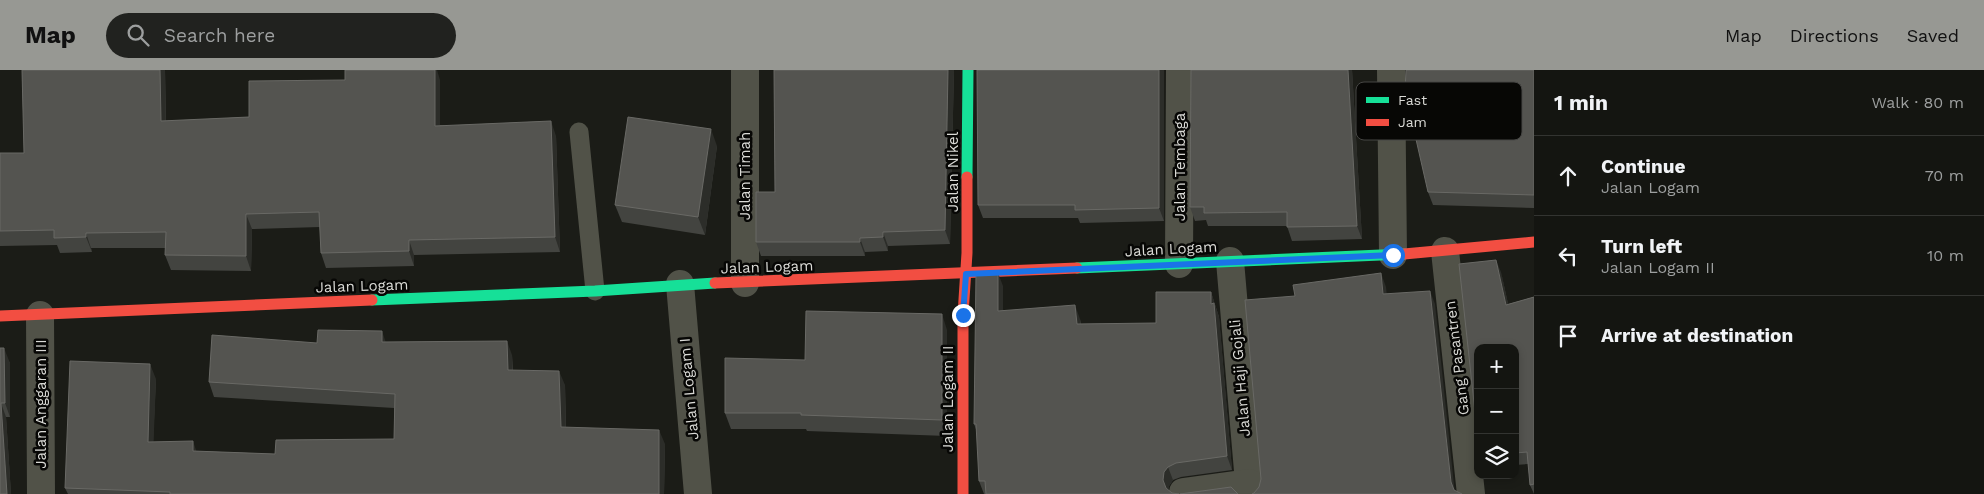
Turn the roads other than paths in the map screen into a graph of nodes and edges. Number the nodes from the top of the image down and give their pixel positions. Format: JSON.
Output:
{"nodes":[{"id":1,"x":745,"y":70,"type":"edge"},
{"id":2,"x":968,"y":70,"type":"edge"},
{"id":3,"x":1180,"y":70,"type":"edge"},
{"id":4,"x":579,"y":132,"type":"dead end"},
{"id":5,"x":1392,"y":140,"type":"edge"},
{"id":6,"x":1534,"y":242,"type":"edge"},
{"id":7,"x":1445,"y":252,"type":"junction"},
{"id":8,"x":1393,"y":255,"type":"junction"},
{"id":9,"x":1230,"y":261,"type":"junction"},
{"id":10,"x":1179,"y":264,"type":"junction"},
{"id":11,"x":966,"y":274,"type":"junction"},
{"id":12,"x":745,"y":283,"type":"junction"},
{"id":13,"x":680,"y":284,"type":"junction"},
{"id":14,"x":595,"y":291,"type":"junction"},
{"id":15,"x":40,"y":315,"type":"junction"},
{"id":16,"x":0,"y":316,"type":"edge"},
{"id":17,"x":1249,"y":489,"type":"edge"},
{"id":18,"x":1183,"y":492,"type":"edge"},
{"id":19,"x":41,"y":494,"type":"edge"},
{"id":20,"x":698,"y":494,"type":"edge"},
{"id":21,"x":963,"y":494,"type":"edge"},
{"id":22,"x":1471,"y":494,"type":"edge"}],
"edges":[{"from":1,"to":12,"type":"street","name":"Jalan Timah"},
{"from":2,"to":11,"type":"street","name":"Jalan Nikel"},
{"from":3,"to":10,"type":"street","name":"Jalan Tembaga"},
{"from":4,"to":14,"type":"lane"},
{"from":5,"to":8,"type":"street"},
{"from":6,"to":7,"type":"street","name":"Jalan Logam"},
{"from":7,"to":8,"type":"street","name":"Jalan Logam"},
{"from":7,"to":22,"type":"street","name":"Gang Pasantren"},
{"from":8,"to":9,"type":"street","name":"Jalan Logam"},
{"from":9,"to":10,"type":"street","name":"Jalan Logam"},
{"from":9,"to":17,"type":"street","name":"Jalan Haji Gojali"},
{"from":10,"to":11,"type":"street","name":"Jalan Logam"},
{"from":11,"to":12,"type":"street","name":"Jalan Logam"},
{"from":11,"to":21,"type":"street","name":"Jalan Logam II"},
{"from":12,"to":13,"type":"street","name":"Jalan Logam"},
{"from":13,"to":14,"type":"street","name":"Jalan Logam"},
{"from":13,"to":20,"type":"street","name":"Jalan Logam I"},
{"from":14,"to":15,"type":"street","name":"Jalan Logam"},
{"from":15,"to":16,"type":"street","name":"Jalan Logam"},
{"from":15,"to":19,"type":"street","name":"Jalan Anggaran III"},
{"from":17,"to":18,"type":"street"}]}
